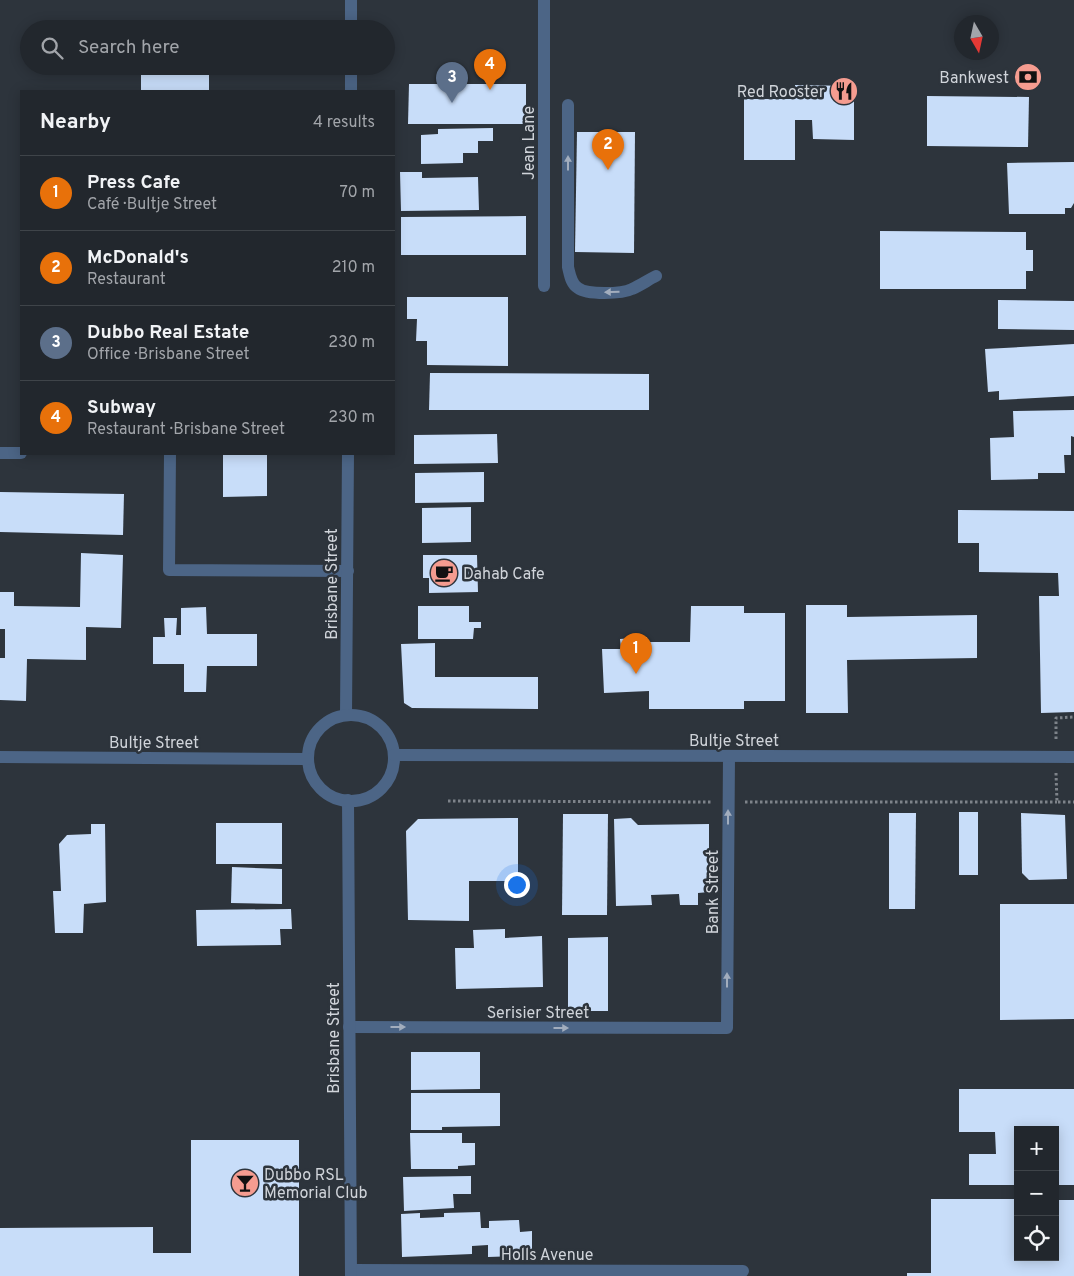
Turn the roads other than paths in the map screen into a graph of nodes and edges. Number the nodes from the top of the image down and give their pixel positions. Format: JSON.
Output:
{"nodes":[{"id":1,"x":351,"y":0,"type":"edge"},
{"id":2,"x":544,"y":0,"type":"edge"},
{"id":3,"x":351,"y":20,"type":"edge"},
{"id":4,"x":351,"y":75,"type":"edge"},
{"id":5,"x":351,"y":90,"type":"edge"},
{"id":6,"x":568,"y":104,"type":"dead end"},
{"id":7,"x":656,"y":276,"type":"dead end"},
{"id":8,"x":544,"y":286,"type":"dead end"},
{"id":9,"x":0,"y":453,"type":"edge"},
{"id":10,"x":20,"y":453,"type":"edge"},
{"id":11,"x":170,"y":455,"type":"edge"},
{"id":12,"x":348,"y":455,"type":"edge"},
{"id":13,"x":348,"y":570,"type":"junction"},
{"id":14,"x":346,"y":715,"type":"junction"},
{"id":15,"x":394,"y":755,"type":"junction"},
{"id":16,"x":729,"y":756,"type":"junction"},
{"id":17,"x":0,"y":757,"type":"edge"},
{"id":18,"x":1074,"y":757,"type":"edge"},
{"id":19,"x":308,"y":759,"type":"junction"},
{"id":20,"x":348,"y":800,"type":"junction"},
{"id":21,"x":350,"y":1027,"type":"junction"},
{"id":22,"x":727,"y":1028,"type":"joint"},
{"id":23,"x":743,"y":1271,"type":"dead end"},
{"id":24,"x":351,"y":1273,"type":"edge"}],
"edges":[{"from":1,"to":3,"type":"street"},
{"from":2,"to":8,"type":"street","name":"Jean Lane"},
{"from":4,"to":5,"type":"street"},
{"from":7,"to":6,"type":"street","one_way":true},
{"from":9,"to":10,"type":"street"},
{"from":11,"to":13,"type":"street"},
{"from":12,"to":13,"type":"street","name":"Brisbane Street"},
{"from":13,"to":14,"type":"street","name":"Brisbane Street"},
{"from":14,"to":15,"type":"street"},
{"from":14,"to":19,"type":"street"},
{"from":15,"to":16,"type":"street","name":"Bultje Street"},
{"from":15,"to":20,"type":"street"},
{"from":16,"to":18,"type":"street","name":"Bultje Street"},
{"from":22,"to":16,"type":"street","name":"Bank Street","one_way":true},
{"from":17,"to":19,"type":"street","name":"Bultje Street"},
{"from":19,"to":20,"type":"street"},
{"from":20,"to":21,"type":"street","name":"Brisbane Street"},
{"from":21,"to":22,"type":"street","name":"Serisier Street","one_way":true},
{"from":21,"to":24,"type":"street","name":"Brisbane Street"},
{"from":23,"to":24,"type":"street","name":"Holls Avenue"}]}
